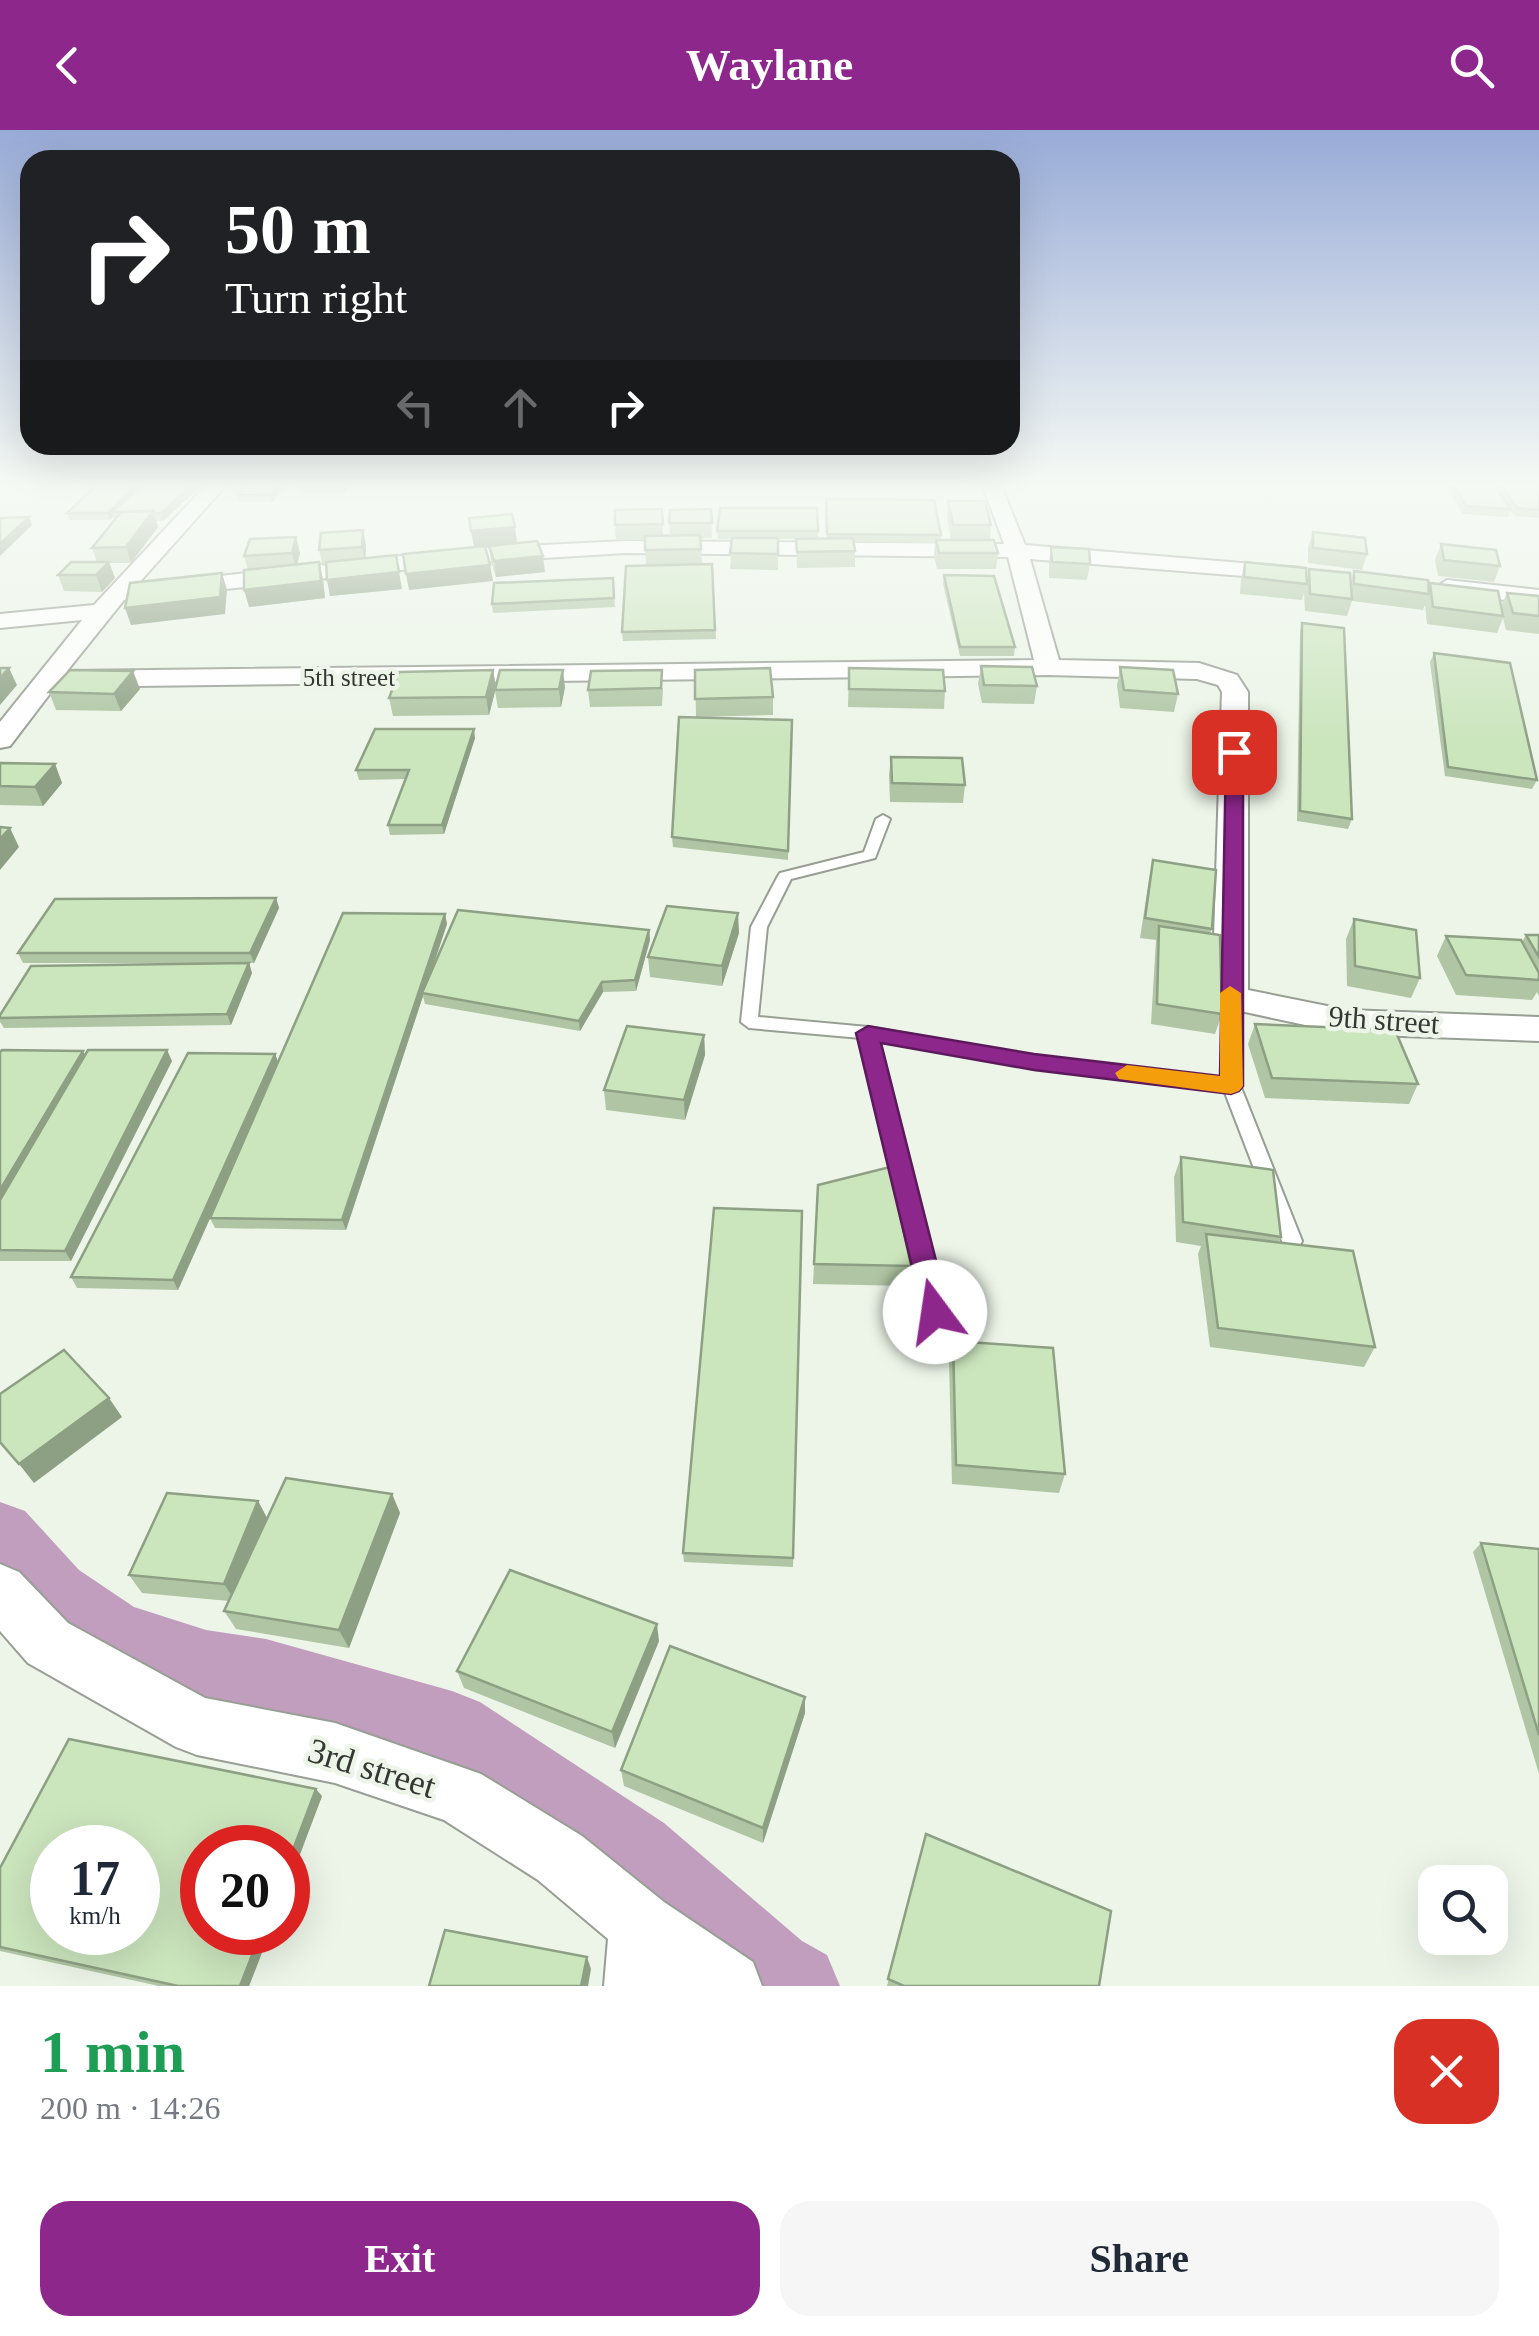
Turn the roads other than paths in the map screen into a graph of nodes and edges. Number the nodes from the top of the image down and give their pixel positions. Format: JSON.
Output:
{"nodes":[{"id":1,"x":138,"y":570,"type":"edge"},
{"id":2,"x":359,"y":570,"type":"edge"},
{"id":3,"x":1023,"y":570,"type":"edge"},
{"id":4,"x":1255,"y":570,"type":"edge"},
{"id":5,"x":1311,"y":574,"type":"edge"},
{"id":6,"x":1427,"y":584,"type":"edge"},
{"id":7,"x":1539,"y":597,"type":"edge"},
{"id":8,"x":108,"y":602,"type":"junction"},
{"id":9,"x":0,"y":621,"type":"edge"},
{"id":10,"x":1048,"y":666,"type":"junction"},
{"id":11,"x":48,"y":679,"type":"junction"},
{"id":12,"x":0,"y":740,"type":"edge"},
{"id":13,"x":883,"y":819,"type":"dead end"},
{"id":14,"x":1230,"y":998,"type":"junction"},
{"id":15,"x":1539,"y":1029,"type":"edge"},
{"id":16,"x":868,"y":1033,"type":"junction"},
{"id":17,"x":1231,"y":1086,"type":"junction"},
{"id":18,"x":1292,"y":1241,"type":"edge"},
{"id":19,"x":935,"y":1312,"type":"dead end"},
{"id":20,"x":0,"y":1591,"type":"edge"},
{"id":21,"x":639,"y":1955,"type":"edge"},
{"id":22,"x":729,"y":1986,"type":"edge"}],
"edges":[{"from":1,"to":8,"type":"street"},
{"from":2,"to":8,"type":"street"},
{"from":3,"to":10,"type":"street"},
{"from":4,"to":5,"type":"street"},
{"from":6,"to":7,"type":"street"},
{"from":8,"to":9,"type":"street"},
{"from":8,"to":11,"type":"street"},
{"from":10,"to":11,"type":"street","name":"5th street"},
{"from":10,"to":14,"type":"street","name":"5th street"},
{"from":11,"to":12,"type":"street"},
{"from":13,"to":16,"type":"lane"},
{"from":14,"to":15,"type":"street","name":"9th street"},
{"from":14,"to":17,"type":"lane"},
{"from":16,"to":17,"type":"lane"},
{"from":16,"to":19,"type":"lane"},
{"from":17,"to":18,"type":"lane"},
{"from":20,"to":21,"type":"street","name":"3rd street"},
{"from":21,"to":22,"type":"street","name":"3rd street"}]}
